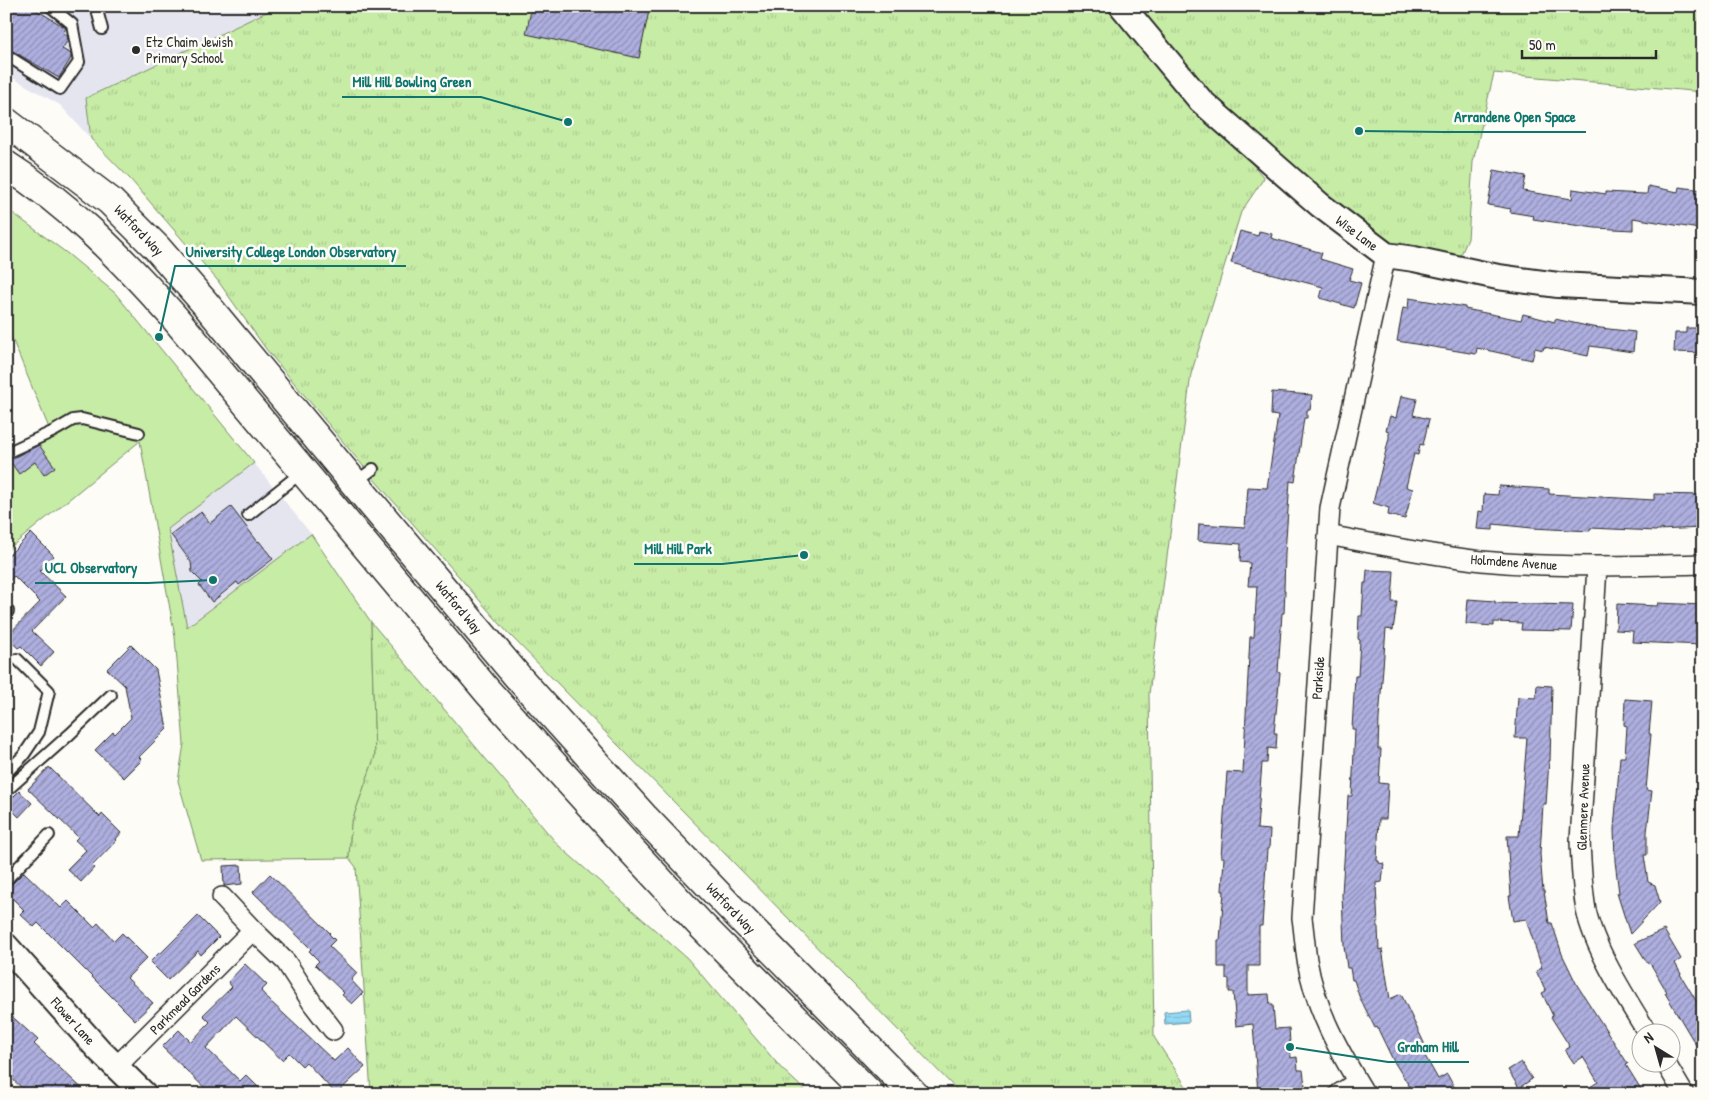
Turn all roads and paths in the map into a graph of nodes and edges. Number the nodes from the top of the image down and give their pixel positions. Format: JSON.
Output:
{"nodes":[{"id":1,"x":50,"y":6,"type":"edge"},
{"id":2,"x":96,"y":6,"type":"edge"},
{"id":3,"x":1122,"y":6,"type":"edge"},
{"id":4,"x":102,"y":29,"type":"dead end"},
{"id":5,"x":6,"y":55,"type":"edge"},
{"id":6,"x":6,"y":122,"type":"edge"},
{"id":7,"x":6,"y":166,"type":"edge"},
{"id":8,"x":1386,"y":256,"type":"junction"},
{"id":9,"x":1703,"y":292,"type":"edge"},
{"id":10,"x":139,"y":433,"type":"dead end"},
{"id":11,"x":6,"y":453,"type":"edge"},
{"id":12,"x":303,"y":472,"type":"junction"},
{"id":13,"x":248,"y":515,"type":"dead end"},
{"id":14,"x":1328,"y":535,"type":"junction"},
{"id":15,"x":1703,"y":564,"type":"edge"},
{"id":16,"x":1597,"y":567,"type":"junction"},
{"id":17,"x":17,"y":659,"type":"dead end"},
{"id":18,"x":111,"y":695,"type":"dead end"},
{"id":19,"x":6,"y":773,"type":"edge"},
{"id":20,"x":6,"y":791,"type":"edge"},
{"id":21,"x":49,"y":835,"type":"dead end"},
{"id":22,"x":6,"y":880,"type":"edge"},
{"id":23,"x":222,"y":897,"type":"dead end"},
{"id":24,"x":253,"y":930,"type":"junction"},
{"id":25,"x":6,"y":946,"type":"edge"},
{"id":26,"x":1641,"y":1022,"type":"edge"},
{"id":27,"x":333,"y":1030,"type":"dead end"},
{"id":28,"x":116,"y":1067,"type":"junction"},
{"id":29,"x":1671,"y":1072,"type":"edge"},
{"id":30,"x":1361,"y":1088,"type":"edge"},
{"id":31,"x":144,"y":1094,"type":"edge"},
{"id":32,"x":870,"y":1094,"type":"edge"},
{"id":33,"x":914,"y":1094,"type":"edge"},
{"id":34,"x":1339,"y":1094,"type":"edge"},
{"id":35,"x":1684,"y":1094,"type":"edge"}],
"edges":[{"from":1,"to":5,"type":"lane"},
{"from":2,"to":4,"type":"lane"},
{"from":3,"to":8,"type":"street","name":"Wise Lane"},
{"from":6,"to":33,"type":"highway","name":"Watford Way"},
{"from":7,"to":12,"type":"highway"},
{"from":8,"to":9,"type":"street","name":"Wise Lane"},
{"from":8,"to":14,"type":"street","name":"Parkside"},
{"from":10,"to":11,"type":"lane"},
{"from":12,"to":13,"type":"lane"},
{"from":12,"to":32,"type":"highway"},
{"from":14,"to":16,"type":"street","name":"Holmdene Avenue"},
{"from":14,"to":30,"type":"street","name":"Parkside"},
{"from":15,"to":16,"type":"street","name":"Holmdene Avenue"},
{"from":16,"to":26,"type":"street","name":"Glenmere Avenue"},
{"from":17,"to":19,"type":"lane"},
{"from":18,"to":20,"type":"lane"},
{"from":21,"to":22,"type":"lane"},
{"from":23,"to":24,"type":"street"},
{"from":24,"to":27,"type":"street"},
{"from":24,"to":28,"type":"street","name":"Parkmead Gardens"},
{"from":25,"to":28,"type":"street","name":"Flower Lane"},
{"from":28,"to":31,"type":"street","name":"Flower Lane"},
{"from":29,"to":35,"type":"street"},
{"from":30,"to":34,"type":"street"}]}
